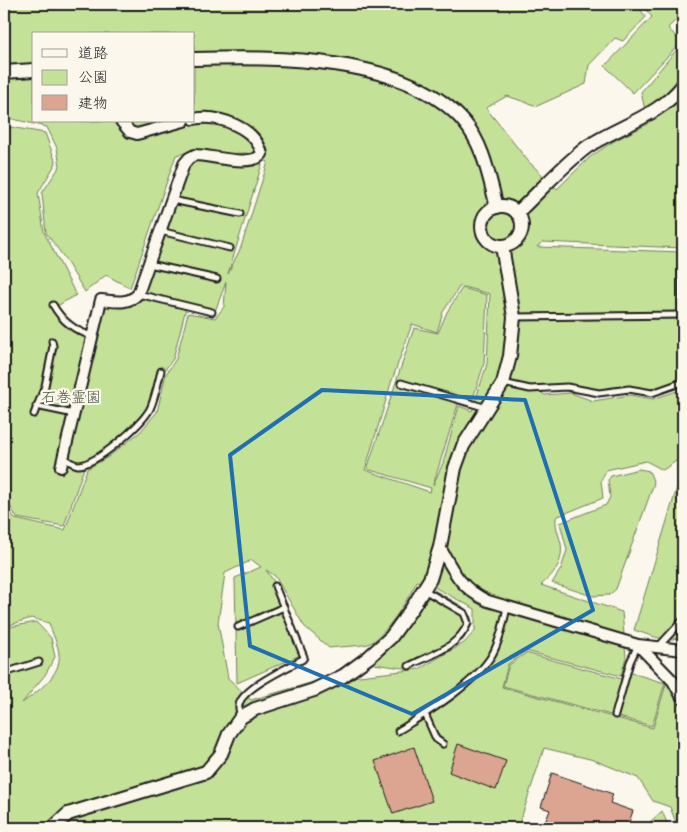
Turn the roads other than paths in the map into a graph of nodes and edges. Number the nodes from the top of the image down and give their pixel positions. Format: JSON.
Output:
{"nodes":[{"id":1,"x":195,"y":59,"type":"edge"},
{"id":2,"x":32,"y":70,"type":"edge"},
{"id":3,"x":4,"y":72,"type":"edge"},
{"id":4,"x":683,"y":85,"type":"edge"},
{"id":5,"x":195,"y":119,"type":"edge"},
{"id":6,"x":122,"y":122,"type":"edge"},
{"id":7,"x":180,"y":122,"type":"edge"},
{"id":8,"x":171,"y":200,"type":"junction"},
{"id":9,"x":497,"y":207,"type":"junction"},
{"id":10,"x":517,"y":213,"type":"junction"},
{"id":11,"x":240,"y":214,"type":"dead end"},
{"id":12,"x":160,"y":231,"type":"junction"},
{"id":13,"x":502,"y":246,"type":"junction"},
{"id":14,"x":230,"y":248,"type":"dead end"},
{"id":15,"x":682,"y":254,"type":"dead end"},
{"id":16,"x":148,"y":264,"type":"junction"},
{"id":17,"x":217,"y":279,"type":"dead end"},
{"id":18,"x":138,"y":294,"type":"junction"},
{"id":19,"x":53,"y":305,"type":"dead end"},
{"id":20,"x":212,"y":312,"type":"dead end"},
{"id":21,"x":682,"y":315,"type":"edge"},
{"id":22,"x":514,"y":317,"type":"junction"},
{"id":23,"x":92,"y":336,"type":"junction"},
{"id":24,"x":52,"y":341,"type":"dead end"},
{"id":25,"x":162,"y":372,"type":"dead end"},
{"id":26,"x":401,"y":382,"type":"dead end"},
{"id":27,"x":503,"y":383,"type":"junction"},
{"id":28,"x":36,"y":406,"type":"junction"},
{"id":29,"x":488,"y":408,"type":"junction"},
{"id":30,"x":34,"y":414,"type":"dead end"},
{"id":31,"x":74,"y":414,"type":"junction"},
{"id":32,"x":62,"y":463,"type":"joint"},
{"id":33,"x":440,"y":547,"type":"junction"},
{"id":34,"x":275,"y":586,"type":"dead end"},
{"id":35,"x":424,"y":590,"type":"junction"},
{"id":36,"x":507,"y":607,"type":"junction"},
{"id":37,"x":284,"y":608,"type":"junction"},
{"id":38,"x":683,"y":620,"type":"edge"},
{"id":39,"x":238,"y":628,"type":"dead end"},
{"id":40,"x":638,"y":645,"type":"junction"},
{"id":41,"x":656,"y":648,"type":"junction"},
{"id":42,"x":683,"y":650,"type":"edge"},
{"id":43,"x":39,"y":662,"type":"dead end"},
{"id":44,"x":409,"y":666,"type":"dead end"},
{"id":45,"x":4,"y":672,"type":"edge"},
{"id":46,"x":683,"y":699,"type":"edge"},
{"id":47,"x":425,"y":714,"type":"junction"},
{"id":48,"x":615,"y":715,"type":"dead end"},
{"id":49,"x":241,"y":717,"type":"junction"},
{"id":50,"x":398,"y":731,"type":"dead end"},
{"id":51,"x":443,"y":744,"type":"dead end"},
{"id":52,"x":53,"y":828,"type":"edge"}],
"edges":[{"from":1,"to":9,"type":"street"},
{"from":2,"to":3,"type":"street"},
{"from":4,"to":10,"type":"street"},
{"from":5,"to":8,"type":"street"},
{"from":6,"to":7,"type":"street"},
{"from":8,"to":11,"type":"lane"},
{"from":8,"to":12,"type":"street"},
{"from":9,"to":10,"type":"street"},
{"from":9,"to":13,"type":"street"},
{"from":10,"to":13,"type":"street"},
{"from":12,"to":14,"type":"lane"},
{"from":12,"to":16,"type":"street"},
{"from":13,"to":22,"type":"street"},
{"from":15,"to":21,"type":"lane"},
{"from":16,"to":17,"type":"lane"},
{"from":16,"to":18,"type":"street"},
{"from":18,"to":20,"type":"lane"},
{"from":18,"to":23,"type":"street"},
{"from":19,"to":23,"type":"lane"},
{"from":21,"to":22,"type":"lane"},
{"from":21,"to":27,"type":"lane"},
{"from":22,"to":27,"type":"street"},
{"from":23,"to":31,"type":"street"},
{"from":24,"to":28,"type":"lane"},
{"from":25,"to":32,"type":"lane"},
{"from":26,"to":29,"type":"lane"},
{"from":27,"to":29,"type":"street"},
{"from":28,"to":30,"type":"lane"},
{"from":28,"to":31,"type":"lane"},
{"from":29,"to":33,"type":"street"},
{"from":31,"to":32,"type":"street"},
{"from":33,"to":35,"type":"street"},
{"from":33,"to":36,"type":"street"},
{"from":34,"to":37,"type":"lane"},
{"from":35,"to":44,"type":"lane"},
{"from":35,"to":49,"type":"street"},
{"from":36,"to":40,"type":"street"},
{"from":36,"to":47,"type":"lane"},
{"from":37,"to":39,"type":"lane"},
{"from":37,"to":49,"type":"lane"},
{"from":38,"to":41,"type":"lane"},
{"from":40,"to":41,"type":"street"},
{"from":40,"to":46,"type":"street"},
{"from":40,"to":48,"type":"lane"},
{"from":41,"to":42,"type":"street"},
{"from":43,"to":45,"type":"lane"},
{"from":47,"to":50,"type":"lane"},
{"from":47,"to":51,"type":"lane"},
{"from":49,"to":52,"type":"street"}]}
